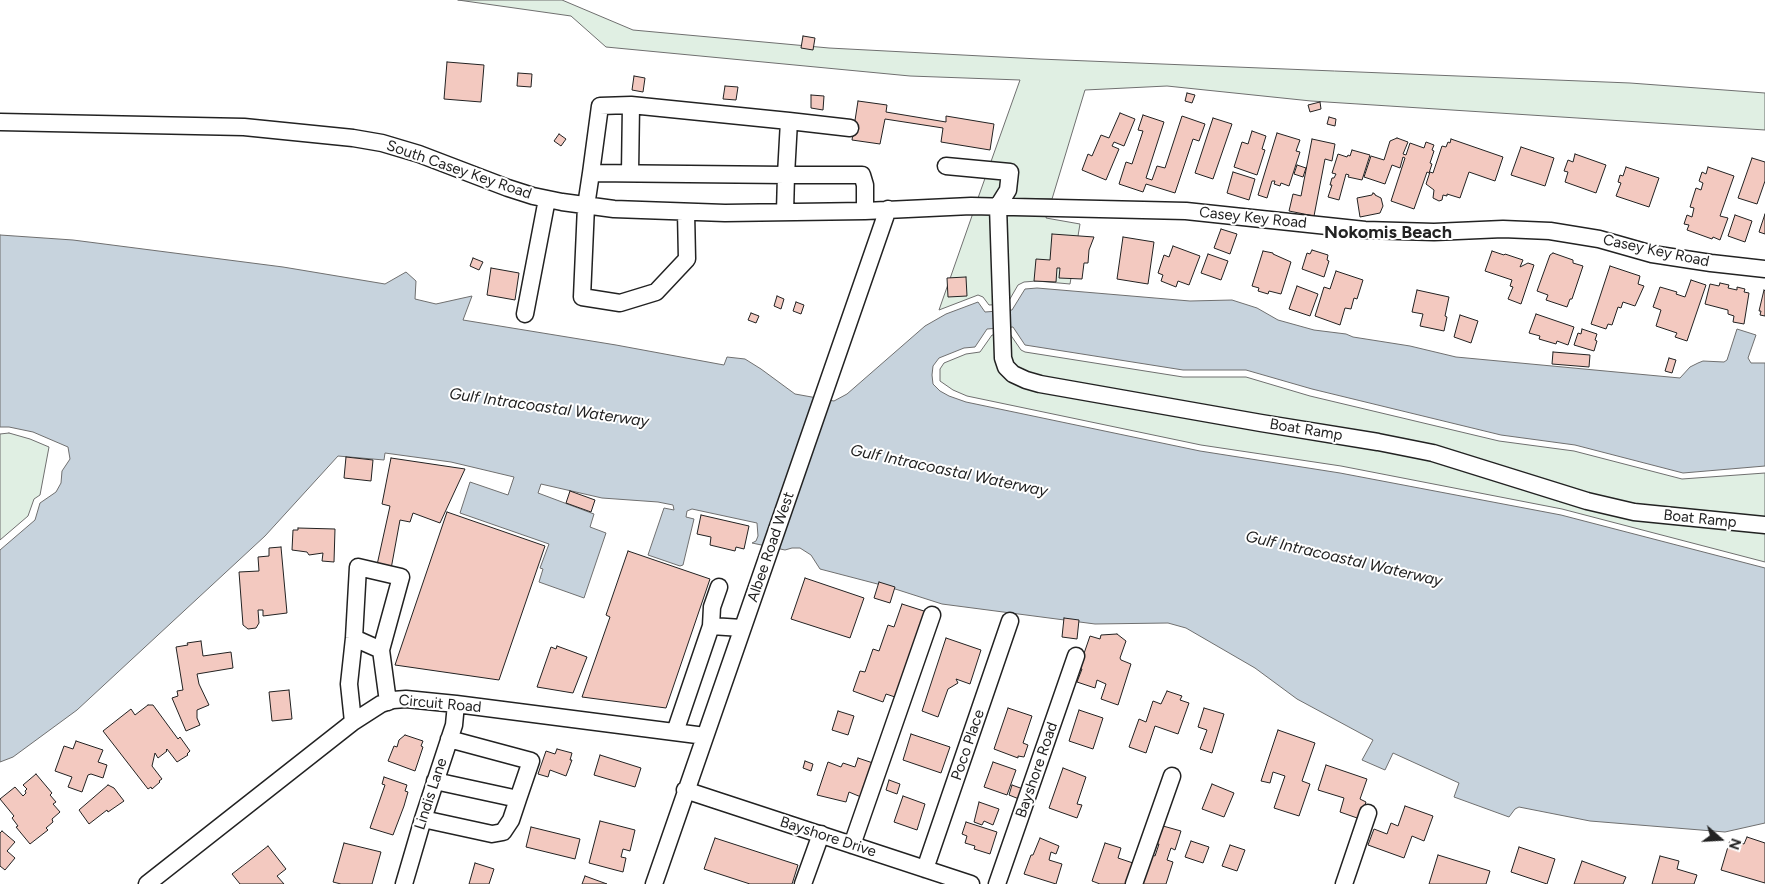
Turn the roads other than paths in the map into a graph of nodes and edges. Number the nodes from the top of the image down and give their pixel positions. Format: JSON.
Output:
{"nodes":[{"id":1,"x":631,"y":105,"type":"junction"},
{"id":2,"x":789,"y":120,"type":"junction"},
{"id":3,"x":0,"y":122,"type":"edge"},
{"id":4,"x":850,"y":128,"type":"dead end"},
{"id":5,"x":946,"y":166,"type":"dead end"},
{"id":6,"x":591,"y":173,"type":"junction"},
{"id":7,"x":630,"y":174,"type":"junction"},
{"id":8,"x":786,"y":175,"type":"junction"},
{"id":9,"x":548,"y":199,"type":"junction"},
{"id":10,"x":586,"y":206,"type":"junction"},
{"id":11,"x":998,"y":206,"type":"junction"},
{"id":12,"x":888,"y":209,"type":"junction"},
{"id":13,"x":865,"y":211,"type":"junction"},
{"id":14,"x":686,"y":212,"type":"junction"},
{"id":15,"x":786,"y":212,"type":"junction"},
{"id":16,"x":1765,"y":269,"type":"edge"},
{"id":17,"x":525,"y":314,"type":"dead end"},
{"id":18,"x":1765,"y":525,"type":"edge"},
{"id":19,"x":719,"y":587,"type":"dead end"},
{"id":20,"x":932,"y":615,"type":"dead end"},
{"id":21,"x":1010,"y":621,"type":"dead end"},
{"id":22,"x":711,"y":626,"type":"junction"},
{"id":23,"x":742,"y":628,"type":"junction"},
{"id":24,"x":354,"y":638,"type":"junction"},
{"id":25,"x":381,"y":650,"type":"junction"},
{"id":26,"x":1076,"y":656,"type":"dead end"},
{"id":27,"x":388,"y":702,"type":"junction"},
{"id":28,"x":456,"y":704,"type":"junction"},
{"id":29,"x":353,"y":722,"type":"junction"},
{"id":30,"x":675,"y":732,"type":"junction"},
{"id":31,"x":704,"y":736,"type":"junction"},
{"id":32,"x":449,"y":739,"type":"junction"},
{"id":33,"x":1172,"y":776,"type":"dead end"},
{"id":34,"x":435,"y":781,"type":"junction"},
{"id":35,"x":685,"y":790,"type":"junction"},
{"id":36,"x":518,"y":799,"type":"junction"},
{"id":37,"x":1368,"y":813,"type":"dead end"},
{"id":38,"x":422,"y":819,"type":"junction"},
{"id":39,"x":821,"y":834,"type":"junction"},
{"id":40,"x":852,"y":845,"type":"junction"},
{"id":41,"x":925,"y":869,"type":"junction"},
{"id":42,"x":146,"y":884,"type":"edge"},
{"id":43,"x":404,"y":884,"type":"edge"},
{"id":44,"x":654,"y":884,"type":"edge"},
{"id":45,"x":802,"y":884,"type":"edge"},
{"id":46,"x":971,"y":884,"type":"edge"},
{"id":47,"x":998,"y":884,"type":"edge"},
{"id":48,"x":1134,"y":884,"type":"edge"},
{"id":49,"x":1344,"y":884,"type":"edge"}],
"edges":[{"from":1,"to":2,"type":"street"},
{"from":1,"to":6,"type":"street"},
{"from":1,"to":7,"type":"street"},
{"from":2,"to":4,"type":"street"},
{"from":2,"to":8,"type":"street"},
{"from":3,"to":9,"type":"street","name":"South Casey Key Road"},
{"from":5,"to":11,"type":"street"},
{"from":6,"to":7,"type":"street"},
{"from":6,"to":10,"type":"street"},
{"from":7,"to":8,"type":"street"},
{"from":8,"to":13,"type":"street"},
{"from":8,"to":15,"type":"street"},
{"from":9,"to":10,"type":"street","name":"South Casey Key Road"},
{"from":9,"to":17,"type":"street"},
{"from":10,"to":14,"type":"street","name":"South Casey Key Road"},
{"from":10,"to":14,"type":"street"},
{"from":11,"to":12,"type":"street","name":"Casey Key Road"},
{"from":11,"to":16,"type":"street","name":"Casey Key Road"},
{"from":11,"to":18,"type":"street","name":"Boat Ramp"},
{"from":12,"to":13,"type":"street","name":"South Casey Key Road"},
{"from":12,"to":23,"type":"street","name":"Albee Road West"},
{"from":13,"to":15,"type":"street","name":"South Casey Key Road"},
{"from":14,"to":15,"type":"street","name":"South Casey Key Road"},
{"from":19,"to":22,"type":"street"},
{"from":20,"to":40,"type":"street"},
{"from":21,"to":41,"type":"street","name":"Poco Place"},
{"from":22,"to":23,"type":"street"},
{"from":22,"to":30,"type":"street"},
{"from":23,"to":31,"type":"street","name":"Albee Road West"},
{"from":24,"to":25,"type":"street"},
{"from":24,"to":25,"type":"street"},
{"from":24,"to":29,"type":"street"},
{"from":25,"to":27,"type":"street"},
{"from":26,"to":47,"type":"street","name":"Bayshore Road"},
{"from":27,"to":28,"type":"street","name":"Circuit Road"},
{"from":27,"to":29,"type":"street","name":"Circuit Road"},
{"from":28,"to":30,"type":"street","name":"Circuit Road"},
{"from":28,"to":32,"type":"street","name":"Lindis Lane"},
{"from":29,"to":42,"type":"street","name":"Circuit Road"},
{"from":30,"to":31,"type":"street","name":"Circuit Road"},
{"from":31,"to":35,"type":"street","name":"Albee Road West"},
{"from":32,"to":34,"type":"street","name":"Lindis Lane"},
{"from":32,"to":36,"type":"street"},
{"from":33,"to":48,"type":"street"},
{"from":34,"to":36,"type":"street"},
{"from":34,"to":38,"type":"street","name":"Lindis Lane"},
{"from":35,"to":39,"type":"street","name":"Bayshore Drive"},
{"from":35,"to":44,"type":"street","name":"Albee Road West"},
{"from":36,"to":38,"type":"street"},
{"from":37,"to":49,"type":"street"},
{"from":38,"to":43,"type":"street","name":"Lindis Lane"},
{"from":39,"to":40,"type":"street","name":"Bayshore Drive"},
{"from":39,"to":45,"type":"street"},
{"from":40,"to":41,"type":"street","name":"Bayshore Drive"},
{"from":41,"to":46,"type":"street","name":"Bayshore Drive"}]}
